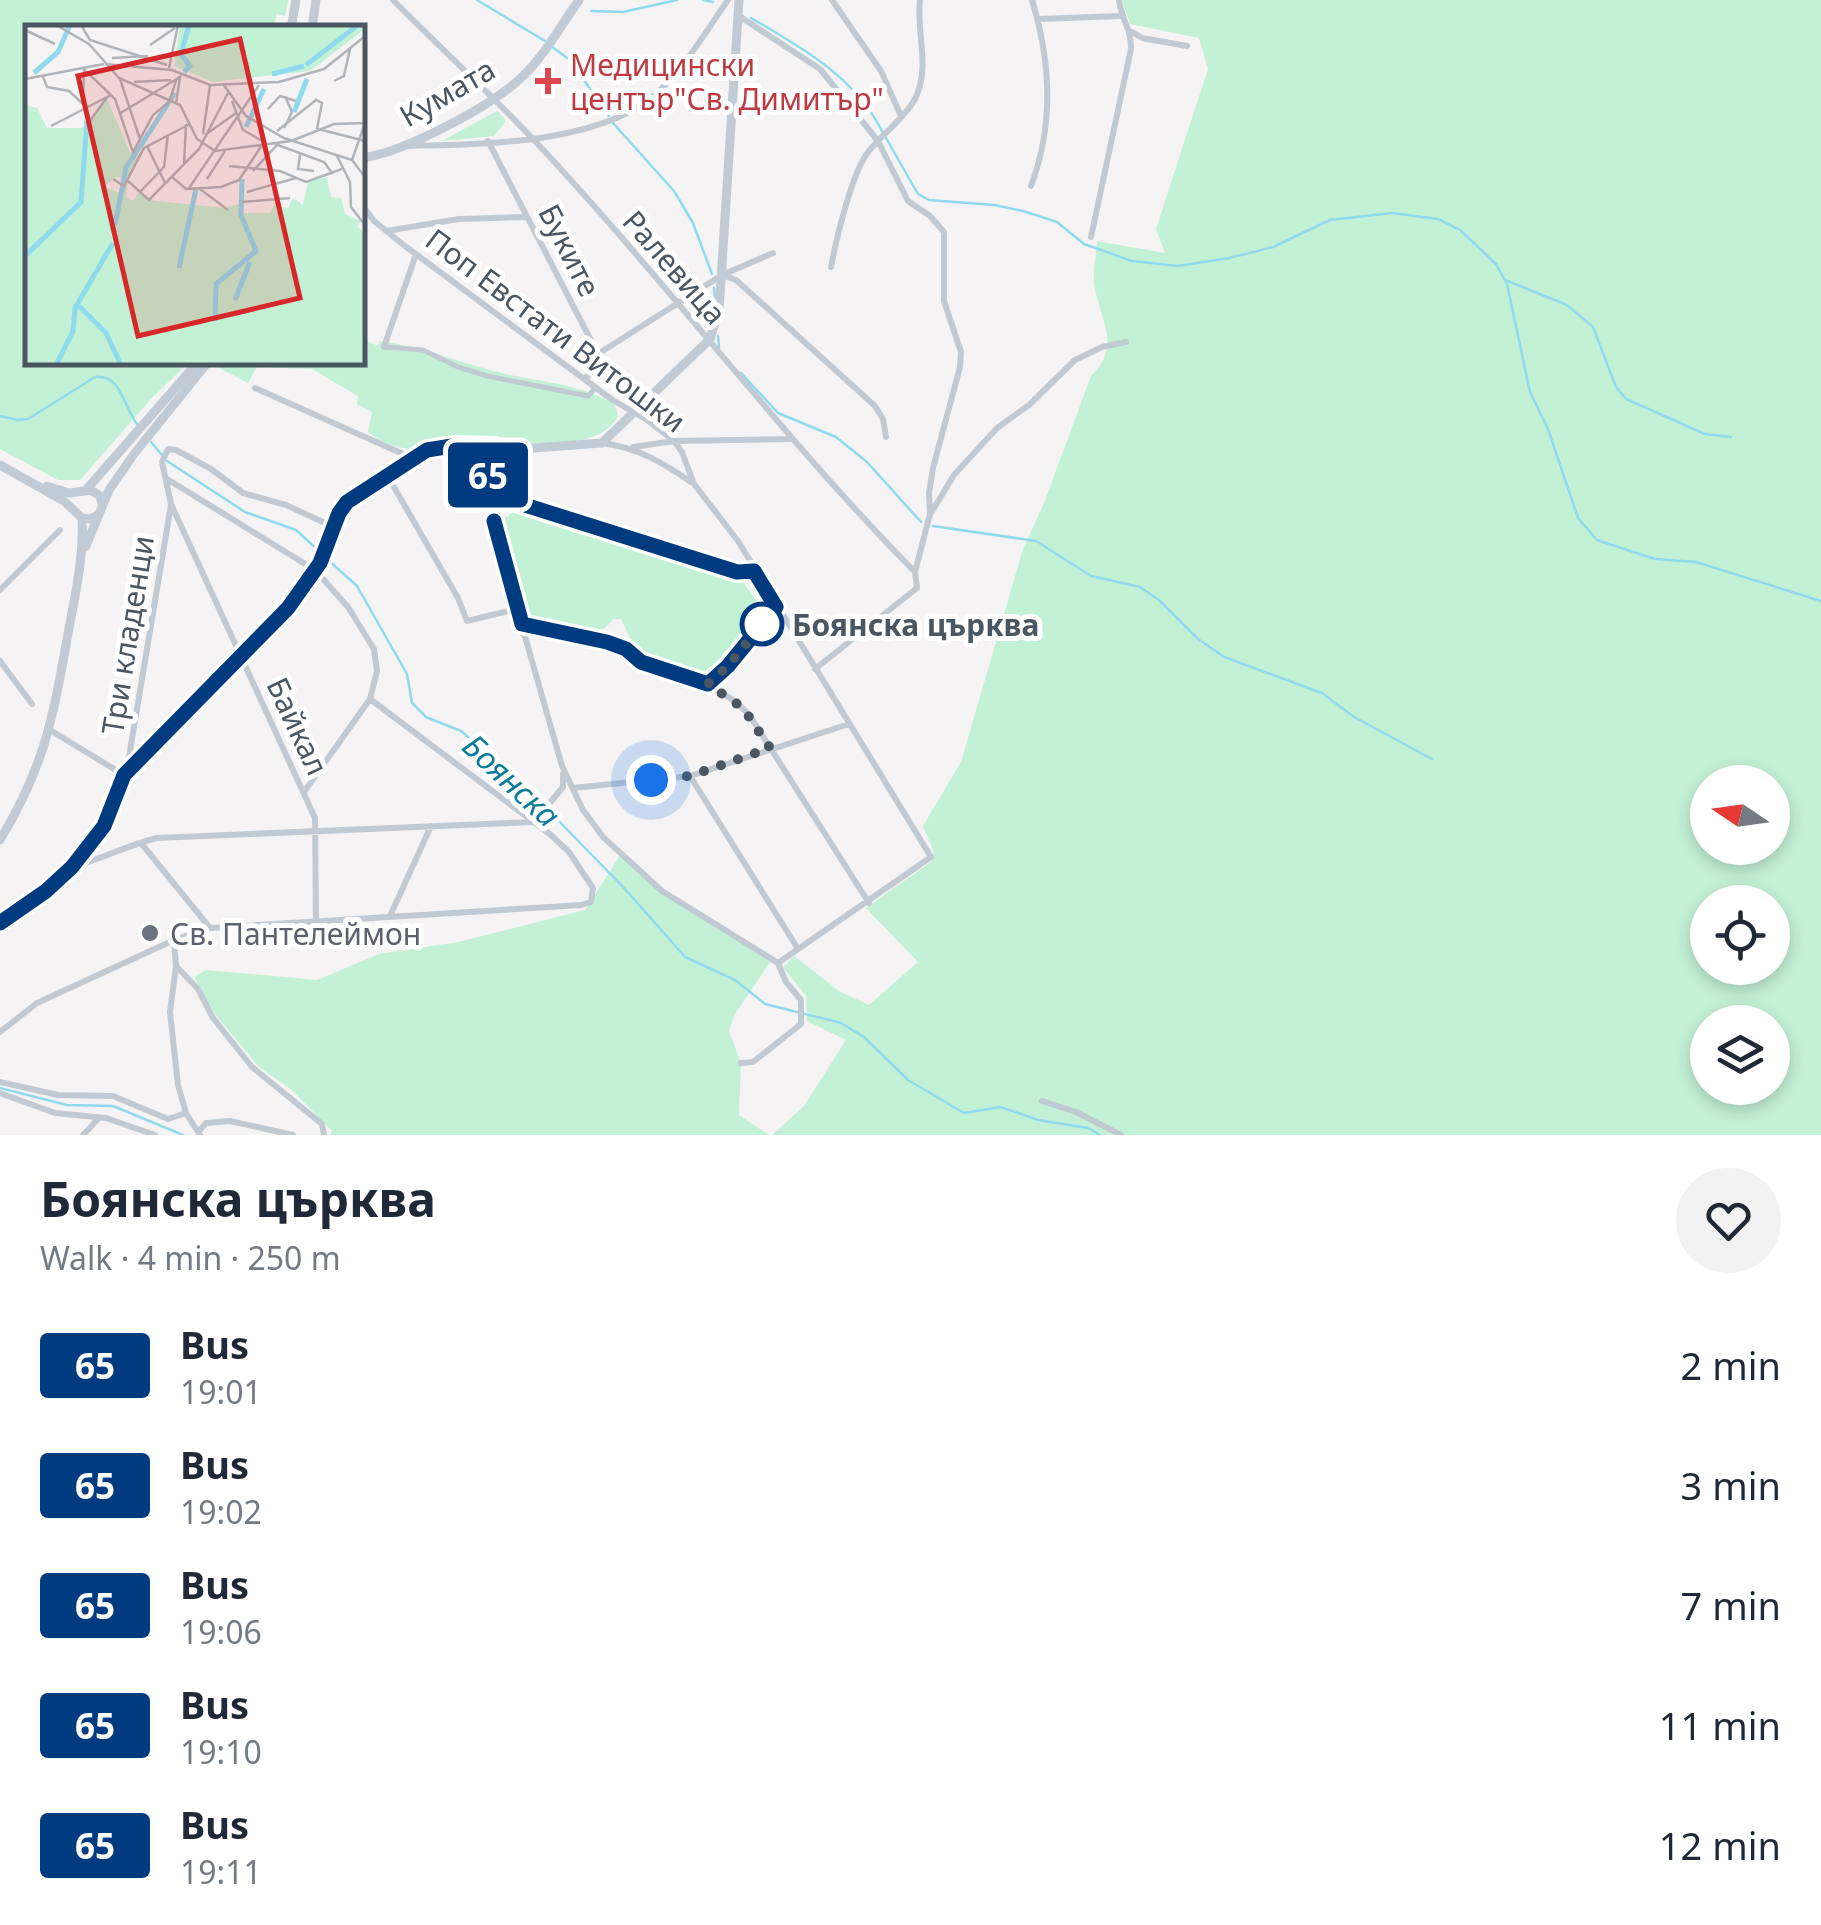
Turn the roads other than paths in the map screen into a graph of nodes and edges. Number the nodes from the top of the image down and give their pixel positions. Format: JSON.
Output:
{"nodes":[{"id":1,"x":296,"y":0,"type":"edge"},
{"id":2,"x":316,"y":0,"type":"edge"},
{"id":3,"x":393,"y":0,"type":"edge"},
{"id":4,"x":579,"y":0,"type":"edge"},
{"id":5,"x":728,"y":0,"type":"edge"},
{"id":6,"x":739,"y":0,"type":"edge"},
{"id":7,"x":832,"y":0,"type":"edge"},
{"id":8,"x":920,"y":0,"type":"edge"},
{"id":9,"x":1032,"y":0,"type":"edge"},
{"id":10,"x":1119,"y":0,"type":"edge"},
{"id":11,"x":738,"y":16,"type":"junction"},
{"id":12,"x":1120,"y":16,"type":"junction"},
{"id":13,"x":1038,"y":19,"type":"junction"},
{"id":14,"x":292,"y":25,"type":"edge"},
{"id":15,"x":312,"y":25,"type":"edge"},
{"id":16,"x":1131,"y":31,"type":"junction"},
{"id":17,"x":1188,"y":46,"type":"dead end"},
{"id":18,"x":492,"y":99,"type":"junction"},
{"id":19,"x":902,"y":117,"type":"junction"},
{"id":20,"x":532,"y":138,"type":"junction"},
{"id":21,"x":488,"y":141,"type":"junction"},
{"id":22,"x":878,"y":141,"type":"junction"},
{"id":23,"x":404,"y":146,"type":"junction"},
{"id":24,"x":365,"y":157,"type":"edge"},
{"id":25,"x":1030,"y":186,"type":"dead end"},
{"id":26,"x":365,"y":209,"type":"edge"},
{"id":27,"x":527,"y":217,"type":"junction"},
{"id":28,"x":386,"y":231,"type":"junction"},
{"id":29,"x":1091,"y":238,"type":"dead end"},
{"id":30,"x":773,"y":253,"type":"dead end"},
{"id":31,"x":416,"y":254,"type":"junction"},
{"id":32,"x":831,"y":267,"type":"dead end"},
{"id":33,"x":722,"y":275,"type":"junction"},
{"id":34,"x":677,"y":302,"type":"junction"},
{"id":35,"x":710,"y":339,"type":"junction"},
{"id":36,"x":1126,"y":342,"type":"dead end"},
{"id":37,"x":384,"y":347,"type":"joint"},
{"id":38,"x":598,"y":354,"type":"junction"},
{"id":39,"x":196,"y":365,"type":"edge"},
{"id":40,"x":205,"y":365,"type":"edge"},
{"id":41,"x":586,"y":379,"type":"junction"},
{"id":42,"x":596,"y":387,"type":"junction"},
{"id":43,"x":254,"y":388,"type":"dead end"},
{"id":44,"x":162,"y":410,"type":"junction"},
{"id":45,"x":636,"y":414,"type":"junction"},
{"id":46,"x":886,"y":437,"type":"dead end"},
{"id":47,"x":791,"y":439,"type":"junction"},
{"id":48,"x":674,"y":441,"type":"junction"},
{"id":49,"x":602,"y":443,"type":"junction"},
{"id":50,"x":495,"y":447,"type":"junction"},
{"id":51,"x":632,"y":447,"type":"junction"},
{"id":52,"x":412,"y":458,"type":"junction"},
{"id":53,"x":0,"y":465,"type":"edge"},
{"id":54,"x":387,"y":474,"type":"junction"},
{"id":55,"x":167,"y":479,"type":"junction"},
{"id":56,"x":30,"y":480,"type":"junction"},
{"id":57,"x":694,"y":484,"type":"junction"},
{"id":58,"x":83,"y":491,"type":"junction"},
{"id":59,"x":487,"y":493,"type":"junction"},
{"id":60,"x":102,"y":503,"type":"junction"},
{"id":61,"x":171,"y":504,"type":"junction"},
{"id":62,"x":930,"y":514,"type":"junction"},
{"id":63,"x":78,"y":515,"type":"junction"},
{"id":64,"x":98,"y":515,"type":"junction"},
{"id":65,"x":60,"y":530,"type":"dead end"},
{"id":66,"x":334,"y":532,"type":"junction"},
{"id":67,"x":83,"y":553,"type":"junction"},
{"id":68,"x":317,"y":566,"type":"junction"},
{"id":69,"x":754,"y":571,"type":"junction"},
{"id":70,"x":915,"y":572,"type":"junction"},
{"id":71,"x":0,"y":590,"type":"edge"},
{"id":72,"x":776,"y":607,"type":"junction"},
{"id":73,"x":517,"y":609,"type":"junction"},
{"id":74,"x":522,"y":624,"type":"junction"},
{"id":75,"x":240,"y":656,"type":"junction"},
{"id":76,"x":0,"y":660,"type":"edge"},
{"id":77,"x":815,"y":669,"type":"junction"},
{"id":78,"x":708,"y":684,"type":"junction"},
{"id":79,"x":370,"y":700,"type":"junction"},
{"id":80,"x":32,"y":704,"type":"dead end"},
{"id":81,"x":848,"y":724,"type":"junction"},
{"id":82,"x":50,"y":730,"type":"junction"},
{"id":83,"x":770,"y":748,"type":"junction"},
{"id":84,"x":562,"y":766,"type":"junction"},
{"id":85,"x":125,"y":774,"type":"junction"},
{"id":86,"x":690,"y":776,"type":"junction"},
{"id":87,"x":572,"y":788,"type":"junction"},
{"id":88,"x":304,"y":793,"type":"junction"},
{"id":89,"x":534,"y":822,"type":"junction"},
{"id":90,"x":431,"y":826,"type":"junction"},
{"id":91,"x":316,"y":833,"type":"junction"},
{"id":92,"x":0,"y":840,"type":"edge"},
{"id":93,"x":140,"y":842,"type":"junction"},
{"id":94,"x":72,"y":867,"type":"junction"},
{"id":95,"x":869,"y":903,"type":"junction"},
{"id":96,"x":390,"y":916,"type":"junction"},
{"id":97,"x":316,"y":920,"type":"junction"},
{"id":98,"x":0,"y":923,"type":"edge"},
{"id":99,"x":210,"y":928,"type":"junction"},
{"id":100,"x":174,"y":940,"type":"junction"},
{"id":101,"x":798,"y":950,"type":"junction"},
{"id":102,"x":778,"y":963,"type":"junction"},
{"id":103,"x":176,"y":966,"type":"junction"},
{"id":104,"x":0,"y":1032,"type":"edge"},
{"id":105,"x":741,"y":1063,"type":"dead end"},
{"id":106,"x":0,"y":1082,"type":"edge"},
{"id":107,"x":0,"y":1094,"type":"edge"},
{"id":108,"x":1042,"y":1101,"type":"dead end"},
{"id":109,"x":186,"y":1113,"type":"junction"},
{"id":110,"x":98,"y":1118,"type":"junction"},
{"id":111,"x":200,"y":1133,"type":"edge"},
{"id":112,"x":325,"y":1134,"type":"edge"},
{"id":113,"x":83,"y":1135,"type":"edge"},
{"id":114,"x":155,"y":1135,"type":"edge"},
{"id":115,"x":293,"y":1135,"type":"edge"},
{"id":116,"x":1121,"y":1135,"type":"edge"}],
"edges":[{"from":1,"to":14,"type":"main road"},
{"from":2,"to":15,"type":"main road"},
{"from":3,"to":18,"type":"street","name":"Ралевица"},
{"from":4,"to":18,"type":"main road","name":"Кумата"},
{"from":5,"to":20,"type":"street"},
{"from":6,"to":11,"type":"main road"},
{"from":7,"to":19,"type":"street"},
{"from":8,"to":19,"type":"street"},
{"from":9,"to":13,"type":"street"},
{"from":10,"to":12,"type":"street"},
{"from":11,"to":22,"type":"street"},
{"from":11,"to":33,"type":"main road"},
{"from":12,"to":13,"type":"street"},
{"from":12,"to":16,"type":"street"},
{"from":13,"to":25,"type":"street"},
{"from":16,"to":17,"type":"street"},
{"from":16,"to":29,"type":"street"},
{"from":18,"to":20,"type":"street","name":"Ралевица"},
{"from":18,"to":23,"type":"main road","name":"Кумата"},
{"from":19,"to":22,"type":"street"},
{"from":20,"to":21,"type":"street"},
{"from":20,"to":34,"type":"street","name":"Ралевица"},
{"from":21,"to":23,"type":"street"},
{"from":21,"to":27,"type":"street","name":"Буките"},
{"from":22,"to":32,"type":"street"},
{"from":22,"to":62,"type":"street"},
{"from":23,"to":24,"type":"main road","name":"Кумата"},
{"from":26,"to":28,"type":"street","name":"Поп Евстати Витошки"},
{"from":27,"to":28,"type":"street"},
{"from":27,"to":38,"type":"street","name":"Буките"},
{"from":28,"to":31,"type":"street","name":"Поп Евстати Витошки"},
{"from":30,"to":33,"type":"street"},
{"from":31,"to":37,"type":"street"},
{"from":31,"to":41,"type":"street","name":"Поп Евстати Витошки"},
{"from":33,"to":34,"type":"street"},
{"from":33,"to":35,"type":"main road"},
{"from":33,"to":46,"type":"street"},
{"from":34,"to":35,"type":"street","name":"Ралевица"},
{"from":34,"to":38,"type":"street"},
{"from":35,"to":45,"type":"main road"},
{"from":35,"to":47,"type":"street","name":"Ралевица"},
{"from":36,"to":62,"type":"street"},
{"from":37,"to":42,"type":"street"},
{"from":38,"to":41,"type":"street"},
{"from":39,"to":44,"type":"main road"},
{"from":40,"to":44,"type":"main road"},
{"from":41,"to":42,"type":"street","name":"Поп Евстати Витошки"},
{"from":42,"to":45,"type":"street","name":"Поп Евстати Витошки"},
{"from":43,"to":52,"type":"street"},
{"from":44,"to":58,"type":"main road"},
{"from":44,"to":60,"type":"main road"},
{"from":45,"to":48,"type":"street","name":"Поп Евстати Витошки"},
{"from":45,"to":49,"type":"main road"},
{"from":47,"to":48,"type":"street"},
{"from":47,"to":70,"type":"street","name":"Ралевица"},
{"from":48,"to":51,"type":"street"},
{"from":48,"to":57,"type":"street","name":"Поп Евстати Витошки"},
{"from":49,"to":50,"type":"main road"},
{"from":49,"to":51,"type":"street"},
{"from":50,"to":52,"type":"main road"},
{"from":50,"to":59,"type":"street"},
{"from":51,"to":57,"type":"street"},
{"from":52,"to":54,"type":"main road"},
{"from":53,"to":56,"type":"main road"},
{"from":54,"to":66,"type":"main road"},
{"from":54,"to":73,"type":"street"},
{"from":55,"to":61,"type":"street","name":"Байкал"},
{"from":55,"to":66,"type":"street","name":"Байкал"},
{"from":55,"to":68,"type":"street"},
{"from":56,"to":58,"type":"main road"},
{"from":56,"to":63,"type":"main road"},
{"from":57,"to":69,"type":"street","name":"Поп Евстати Витошки"},
{"from":58,"to":60,"type":"main road"},
{"from":58,"to":63,"type":"main road"},
{"from":59,"to":69,"type":"street"},
{"from":59,"to":73,"type":"street"},
{"from":60,"to":64,"type":"main road"},
{"from":61,"to":75,"type":"street","name":"Байкал"},
{"from":61,"to":85,"type":"street","name":"Три кладенци"},
{"from":62,"to":70,"type":"street"},
{"from":63,"to":64,"type":"main road"},
{"from":63,"to":67,"type":"main road"},
{"from":64,"to":67,"type":"main road"},
{"from":65,"to":71,"type":"street"},
{"from":66,"to":68,"type":"main road"},
{"from":67,"to":82,"type":"main road"},
{"from":68,"to":75,"type":"main road"},
{"from":68,"to":79,"type":"street"},
{"from":69,"to":72,"type":"street","name":"Поп Евстати Витошки"},
{"from":70,"to":77,"type":"street"},
{"from":72,"to":77,"type":"street","name":"Поп Евстати Витошки"},
{"from":72,"to":78,"type":"street"},
{"from":73,"to":74,"type":"street"},
{"from":74,"to":78,"type":"street"},
{"from":74,"to":84,"type":"street"},
{"from":75,"to":85,"type":"main road"},
{"from":75,"to":88,"type":"street","name":"Байкал"},
{"from":76,"to":80,"type":"street"},
{"from":77,"to":81,"type":"street","name":"Поп Евстати Витошки"},
{"from":78,"to":83,"type":"street"},
{"from":79,"to":88,"type":"street"},
{"from":79,"to":89,"type":"street"},
{"from":81,"to":83,"type":"street"},
{"from":81,"to":95,"type":"street","name":"Поп Евстати Витошки"},
{"from":82,"to":85,"type":"street"},
{"from":82,"to":92,"type":"main road"},
{"from":83,"to":86,"type":"street"},
{"from":83,"to":95,"type":"street"},
{"from":84,"to":87,"type":"street"},
{"from":84,"to":89,"type":"street"},
{"from":85,"to":94,"type":"main road"},
{"from":86,"to":87,"type":"street"},
{"from":86,"to":101,"type":"street"},
{"from":87,"to":102,"type":"street"},
{"from":88,"to":91,"type":"street","name":"Байкал"},
{"from":89,"to":90,"type":"street"},
{"from":89,"to":96,"type":"street"},
{"from":90,"to":91,"type":"street"},
{"from":90,"to":96,"type":"street"},
{"from":91,"to":93,"type":"street"},
{"from":91,"to":97,"type":"street","name":"Байкал"},
{"from":93,"to":94,"type":"street"},
{"from":93,"to":99,"type":"street"},
{"from":94,"to":98,"type":"main road"},
{"from":95,"to":101,"type":"street"},
{"from":96,"to":97,"type":"street"},
{"from":97,"to":99,"type":"street"},
{"from":99,"to":100,"type":"street"},
{"from":100,"to":103,"type":"street"},
{"from":100,"to":104,"type":"street"},
{"from":101,"to":102,"type":"street"},
{"from":102,"to":105,"type":"street"},
{"from":103,"to":109,"type":"street"},
{"from":103,"to":112,"type":"street"},
{"from":106,"to":109,"type":"street"},
{"from":107,"to":110,"type":"street"},
{"from":108,"to":116,"type":"street"},
{"from":109,"to":111,"type":"street"},
{"from":110,"to":113,"type":"street"},
{"from":110,"to":114,"type":"street"},
{"from":111,"to":115,"type":"street"}]}
